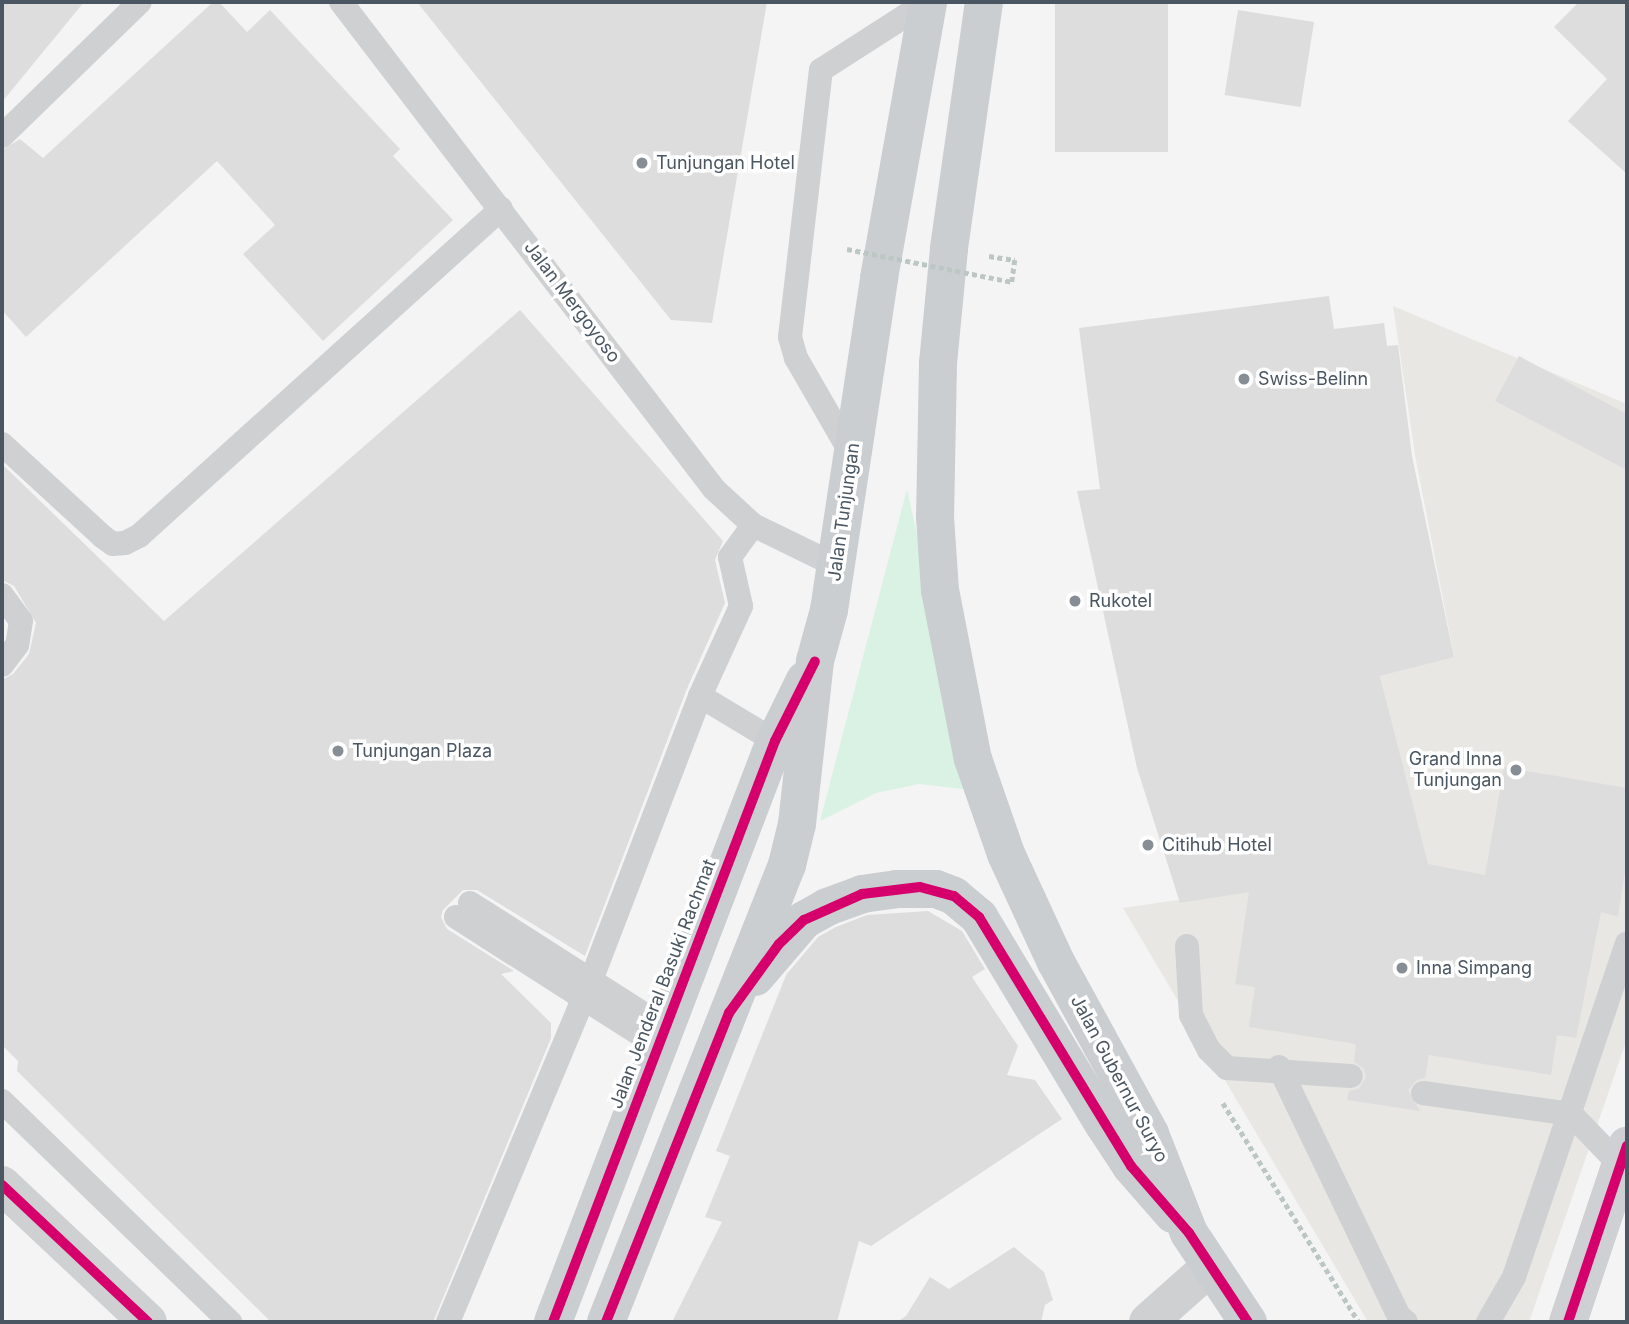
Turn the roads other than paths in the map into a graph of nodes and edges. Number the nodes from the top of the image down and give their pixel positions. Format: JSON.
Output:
{"nodes":[{"id":1,"x":139,"y":2,"type":"edge"},
{"id":2,"x":341,"y":2,"type":"edge"},
{"id":3,"x":928,"y":2,"type":"edge"},
{"id":4,"x":984,"y":2,"type":"edge"},
{"id":5,"x":2,"y":136,"type":"edge"},
{"id":6,"x":501,"y":209,"type":"junction"},
{"id":7,"x":2,"y":443,"type":"edge"},
{"id":8,"x":852,"y":455,"type":"junction"},
{"id":9,"x":753,"y":525,"type":"junction"},
{"id":10,"x":835,"y":565,"type":"junction"},
{"id":11,"x":2,"y":595,"type":"edge"},
{"id":12,"x":815,"y":661,"type":"junction"},
{"id":13,"x":2,"y":665,"type":"edge"},
{"id":14,"x":700,"y":696,"type":"junction"},
{"id":15,"x":775,"y":741,"type":"junction"},
{"id":16,"x":463,"y":910,"type":"dead end"},
{"id":17,"x":1627,"y":944,"type":"edge"},
{"id":18,"x":1187,"y":946,"type":"dead end"},
{"id":19,"x":586,"y":992,"type":"junction"},
{"id":20,"x":729,"y":1013,"type":"junction"},
{"id":21,"x":661,"y":1036,"type":"junction"},
{"id":22,"x":1279,"y":1068,"type":"junction"},
{"id":23,"x":1351,"y":1076,"type":"dead end"},
{"id":24,"x":1423,"y":1093,"type":"dead end"},
{"id":25,"x":2,"y":1101,"type":"edge"},
{"id":26,"x":1571,"y":1114,"type":"junction"},
{"id":27,"x":1624,"y":1155,"type":"edge"},
{"id":28,"x":2,"y":1185,"type":"edge"},
{"id":29,"x":1189,"y":1233,"type":"junction"},
{"id":30,"x":1210,"y":1267,"type":"junction"},
{"id":31,"x":148,"y":1322,"type":"edge"},
{"id":32,"x":230,"y":1322,"type":"edge"},
{"id":33,"x":448,"y":1322,"type":"edge"},
{"id":34,"x":553,"y":1322,"type":"edge"},
{"id":35,"x":606,"y":1322,"type":"edge"},
{"id":36,"x":1148,"y":1322,"type":"edge"},
{"id":37,"x":1248,"y":1322,"type":"edge"},
{"id":38,"x":1406,"y":1322,"type":"edge"},
{"id":39,"x":1488,"y":1322,"type":"edge"},
{"id":40,"x":1568,"y":1322,"type":"edge"}],
"edges":[{"from":1,"to":5,"type":"lane"},
{"from":2,"to":6,"type":"lane","name":"Jalan Mergoyoso"},
{"from":3,"to":8,"type":"main road","name":"Jalan Tunjungan"},
{"from":3,"to":8,"type":"lane"},
{"from":4,"to":29,"type":"main road","name":"Jalan Gubernur Suryo"},
{"from":6,"to":7,"type":"lane"},
{"from":6,"to":9,"type":"lane","name":"Jalan Mergoyoso"},
{"from":8,"to":10,"type":"main road","name":"Jalan Tunjungan"},
{"from":9,"to":10,"type":"lane","name":"Jalan Mergoyoso"},
{"from":9,"to":14,"type":"lane"},
{"from":10,"to":12,"type":"main road","name":"Jalan Tunjungan"},
{"from":11,"to":13,"type":"lane"},
{"from":12,"to":15,"type":"main road","name":"Jalan Jenderal Basuki Rachmat"},
{"from":12,"to":20,"type":"main road","name":"Jalan Tunjungan"},
{"from":14,"to":15,"type":"lane"},
{"from":14,"to":19,"type":"lane"},
{"from":15,"to":21,"type":"main road","name":"Jalan Jenderal Basuki Rachmat"},
{"from":16,"to":19,"type":"lane"},
{"from":17,"to":26,"type":"lane"},
{"from":18,"to":22,"type":"lane"},
{"from":19,"to":21,"type":"lane"},
{"from":19,"to":33,"type":"lane"},
{"from":20,"to":29,"type":"main road"},
{"from":20,"to":35,"type":"main road"},
{"from":21,"to":34,"type":"main road","name":"Jalan Jenderal Basuki Rachmat"},
{"from":22,"to":23,"type":"lane"},
{"from":22,"to":38,"type":"lane"},
{"from":24,"to":26,"type":"lane"},
{"from":25,"to":32,"type":"lane"},
{"from":26,"to":27,"type":"lane"},
{"from":26,"to":39,"type":"lane"},
{"from":27,"to":40,"type":"street"},
{"from":28,"to":31,"type":"street"},
{"from":29,"to":30,"type":"main road","name":"Jalan Gubernur Suryo"},
{"from":30,"to":36,"type":"street"},
{"from":30,"to":37,"type":"main road","name":"Jalan Gubernur Suryo"}]}
